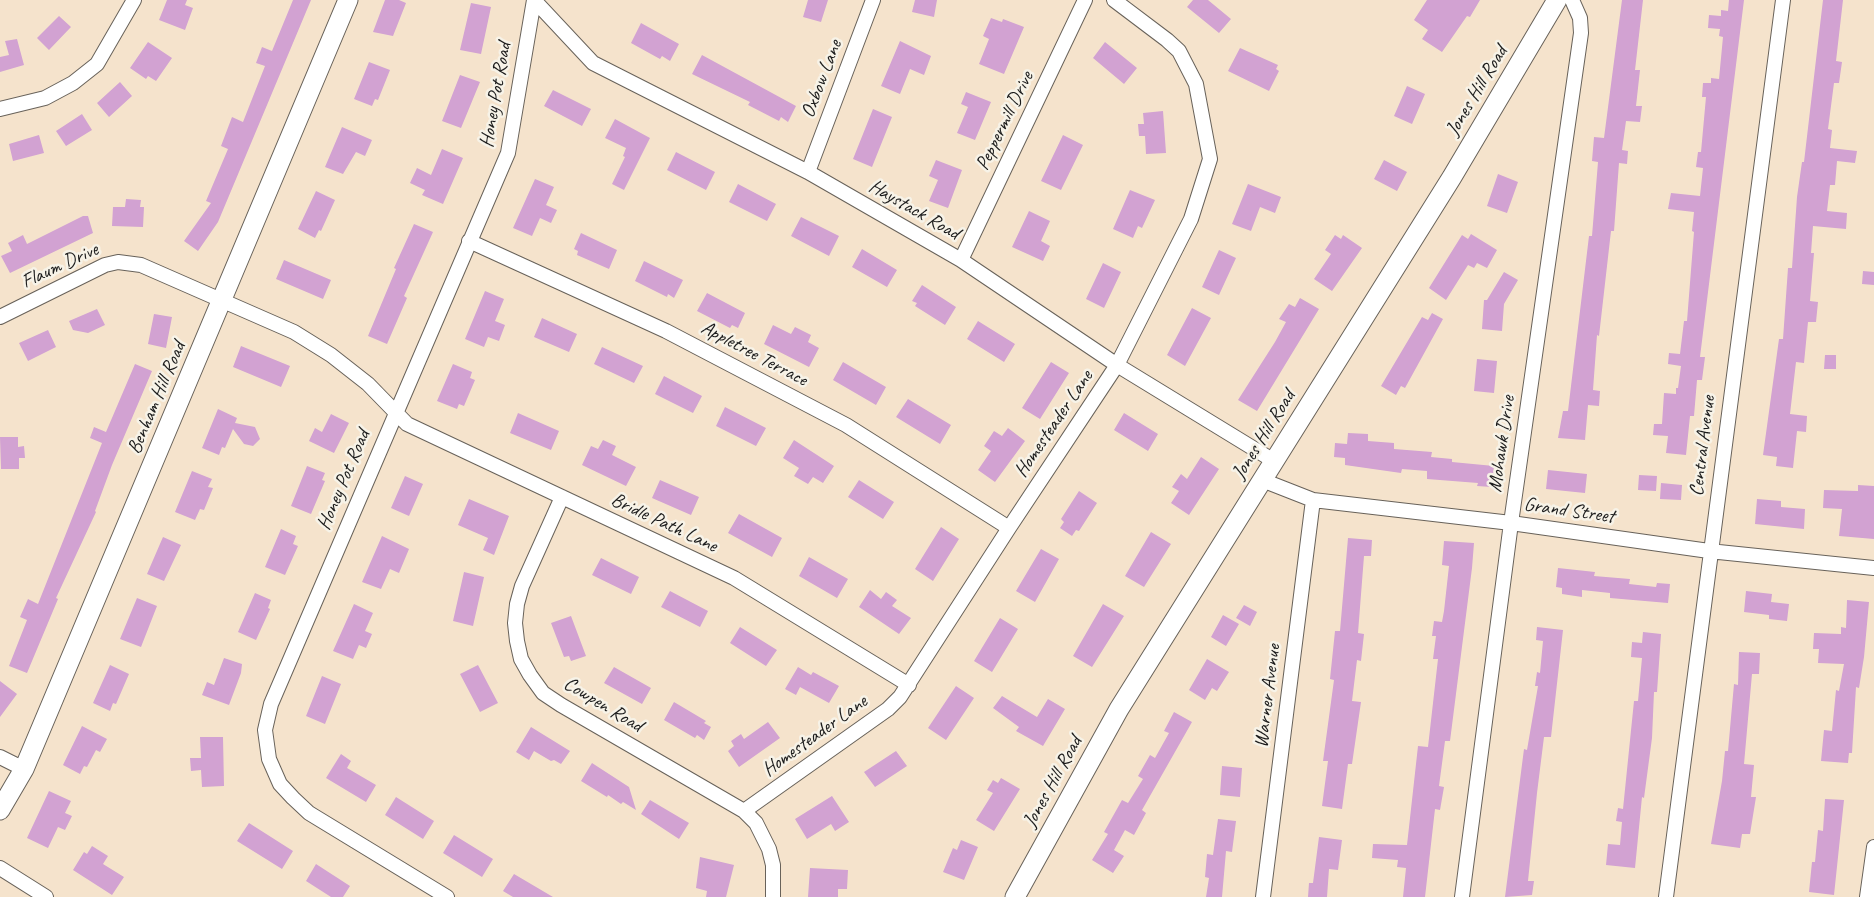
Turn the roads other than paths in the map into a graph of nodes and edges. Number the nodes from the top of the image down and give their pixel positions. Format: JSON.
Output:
{"nodes":[{"id":1,"x":134,"y":0,"type":"edge"},
{"id":2,"x":348,"y":0,"type":"edge"},
{"id":3,"x":534,"y":0,"type":"edge"},
{"id":4,"x":874,"y":0,"type":"edge"},
{"id":5,"x":1085,"y":0,"type":"edge"},
{"id":6,"x":1114,"y":0,"type":"edge"},
{"id":7,"x":1557,"y":0,"type":"edge"},
{"id":8,"x":1572,"y":0,"type":"edge"},
{"id":9,"x":1783,"y":0,"type":"edge"},
{"id":10,"x":0,"y":109,"type":"edge"},
{"id":11,"x":808,"y":172,"type":"junction"},
{"id":12,"x":469,"y":240,"type":"junction"},
{"id":13,"x":960,"y":260,"type":"junction"},
{"id":14,"x":222,"y":300,"type":"junction"},
{"id":15,"x":0,"y":317,"type":"edge"},
{"id":16,"x":1117,"y":365,"type":"junction"},
{"id":17,"x":395,"y":413,"type":"junction"},
{"id":18,"x":1274,"y":461,"type":"junction"},
{"id":19,"x":1262,"y":480,"type":"junction"},
{"id":20,"x":562,"y":497,"type":"junction"},
{"id":21,"x":1313,"y":500,"type":"junction"},
{"id":22,"x":1511,"y":523,"type":"junction"},
{"id":23,"x":1009,"y":528,"type":"junction"},
{"id":24,"x":1709,"y":551,"type":"junction"},
{"id":25,"x":1874,"y":568,"type":"edge"},
{"id":26,"x":909,"y":685,"type":"junction"},
{"id":27,"x":0,"y":757,"type":"edge"},
{"id":28,"x":24,"y":769,"type":"junction"},
{"id":29,"x":0,"y":810,"type":"edge"},
{"id":30,"x":744,"y":811,"type":"junction"},
{"id":31,"x":1874,"y":847,"type":"edge"},
{"id":32,"x":0,"y":868,"type":"edge"},
{"id":33,"x":46,"y":897,"type":"edge"},
{"id":34,"x":447,"y":897,"type":"edge"},
{"id":35,"x":773,"y":897,"type":"edge"},
{"id":36,"x":1015,"y":897,"type":"edge"},
{"id":37,"x":1263,"y":897,"type":"edge"},
{"id":38,"x":1462,"y":897,"type":"edge"},
{"id":39,"x":1666,"y":897,"type":"edge"},
{"id":40,"x":1868,"y":897,"type":"edge"}],
"edges":[{"from":1,"to":10,"type":"street"},
{"from":2,"to":14,"type":"main road","name":"Benham Hill Road"},
{"from":3,"to":11,"type":"street","name":"Haystack Road"},
{"from":3,"to":12,"type":"street","name":"Honey Pot Road"},
{"from":4,"to":11,"type":"street","name":"Oxbow Lane"},
{"from":5,"to":13,"type":"street","name":"Peppermill Drive"},
{"from":6,"to":16,"type":"street","name":"Homesteader Lane"},
{"from":7,"to":18,"type":"main road","name":"Jones Hill Road"},
{"from":8,"to":22,"type":"street","name":"Mohawk Drive"},
{"from":9,"to":24,"type":"street","name":"Central Avenue"},
{"from":11,"to":13,"type":"street","name":"Haystack Road"},
{"from":12,"to":17,"type":"street","name":"Honey Pot Road"},
{"from":12,"to":23,"type":"street","name":"Appletree Terrace"},
{"from":13,"to":16,"type":"street","name":"Haystack Road"},
{"from":14,"to":15,"type":"street","name":"Flaum Drive"},
{"from":14,"to":17,"type":"street","name":"Flaum Drive"},
{"from":14,"to":28,"type":"main road","name":"Benham Hill Road"},
{"from":16,"to":18,"type":"street","name":"Haystack Road"},
{"from":16,"to":23,"type":"street","name":"Homesteader Lane"},
{"from":17,"to":20,"type":"street","name":"Bridle Path Lane"},
{"from":17,"to":34,"type":"street","name":"Honey Pot Road"},
{"from":18,"to":19,"type":"main road","name":"Jones Hill Road"},
{"from":19,"to":21,"type":"street","name":"Grand Street"},
{"from":19,"to":36,"type":"main road","name":"Jones Hill Road"},
{"from":20,"to":26,"type":"street","name":"Bridle Path Lane"},
{"from":20,"to":30,"type":"street","name":"Cowpen Road"},
{"from":21,"to":22,"type":"street","name":"Grand Street"},
{"from":21,"to":37,"type":"street","name":"Warner Avenue"},
{"from":22,"to":24,"type":"street","name":"Grand Street"},
{"from":22,"to":38,"type":"street","name":"Mohawk Drive"},
{"from":23,"to":26,"type":"street","name":"Homesteader Lane"},
{"from":24,"to":25,"type":"street","name":"Grand Street"},
{"from":24,"to":39,"type":"street","name":"Central Avenue"},
{"from":26,"to":30,"type":"street","name":"Homesteader Lane"},
{"from":27,"to":28,"type":"street"},
{"from":28,"to":29,"type":"main road","name":"Benham Hill Road"},
{"from":30,"to":35,"type":"street","name":"Cowpen Road"},
{"from":31,"to":40,"type":"street"},
{"from":32,"to":33,"type":"street"}]}
